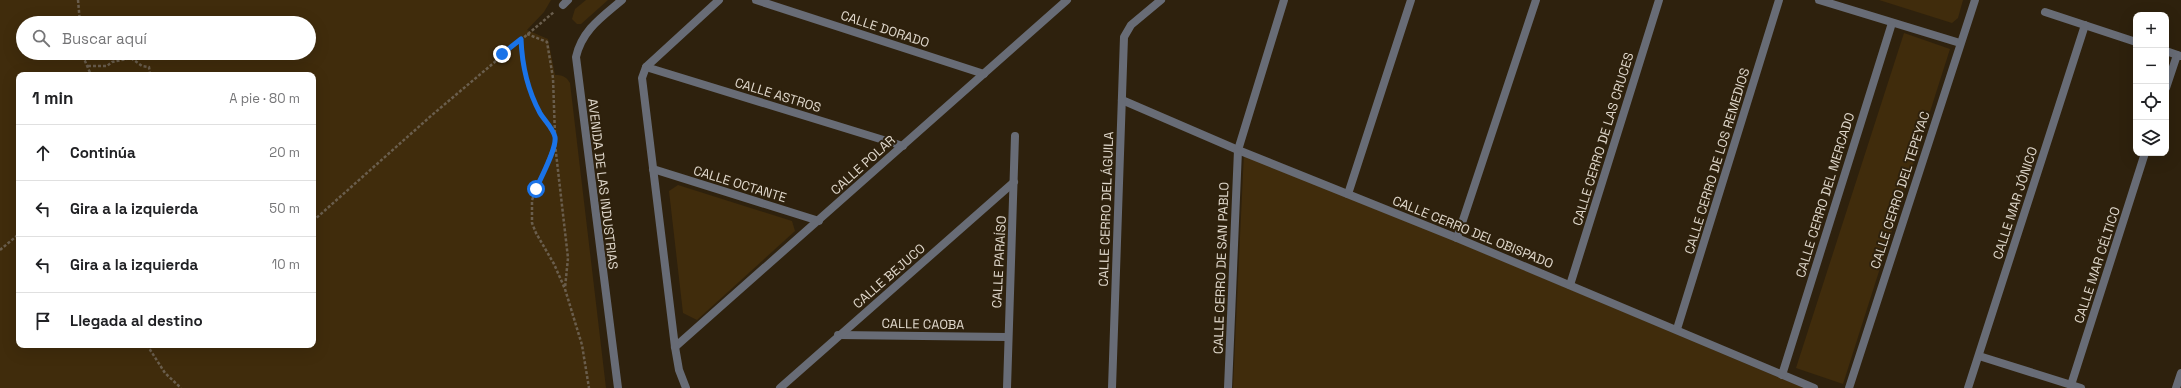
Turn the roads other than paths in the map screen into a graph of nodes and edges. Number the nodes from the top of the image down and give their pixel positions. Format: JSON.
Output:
{"nodes":[{"id":1,"x":622,"y":0,"type":"edge"},
{"id":2,"x":719,"y":0,"type":"edge"},
{"id":3,"x":756,"y":0,"type":"edge"},
{"id":4,"x":1066,"y":0,"type":"edge"},
{"id":5,"x":1161,"y":0,"type":"edge"},
{"id":6,"x":1284,"y":0,"type":"edge"},
{"id":7,"x":1411,"y":0,"type":"edge"},
{"id":8,"x":1536,"y":0,"type":"edge"},
{"id":9,"x":1659,"y":0,"type":"edge"},
{"id":10,"x":1779,"y":0,"type":"edge"},
{"id":11,"x":1819,"y":0,"type":"edge"},
{"id":12,"x":1975,"y":0,"type":"edge"},
{"id":13,"x":2045,"y":12,"type":"dead end"},
{"id":14,"x":1892,"y":22,"type":"junction"},
{"id":15,"x":2085,"y":25,"type":"junction"},
{"id":16,"x":2133,"y":41,"type":"edge"},
{"id":17,"x":1960,"y":43,"type":"junction"},
{"id":18,"x":2169,"y":52,"type":"edge"},
{"id":19,"x":2179,"y":55,"type":"edge"},
{"id":20,"x":646,"y":67,"type":"junction"},
{"id":21,"x":984,"y":74,"type":"junction"},
{"id":22,"x":2168,"y":84,"type":"edge"},
{"id":23,"x":1122,"y":100,"type":"junction"},
{"id":24,"x":1014,"y":136,"type":"dead end"},
{"id":25,"x":903,"y":146,"type":"junction"},
{"id":26,"x":1238,"y":150,"type":"junction"},
{"id":27,"x":2144,"y":156,"type":"edge"},
{"id":28,"x":653,"y":169,"type":"junction"},
{"id":29,"x":1014,"y":182,"type":"junction"},
{"id":30,"x":1348,"y":194,"type":"junction"},
{"id":31,"x":819,"y":221,"type":"junction"},
{"id":32,"x":1457,"y":238,"type":"junction"},
{"id":33,"x":1570,"y":285,"type":"junction"},
{"id":34,"x":1677,"y":329,"type":"junction"},
{"id":35,"x":838,"y":335,"type":"junction"},
{"id":36,"x":1008,"y":337,"type":"junction"},
{"id":37,"x":675,"y":347,"type":"junction"},
{"id":38,"x":1978,"y":356,"type":"junction"},
{"id":39,"x":2181,"y":373,"type":"edge"},
{"id":40,"x":1782,"y":375,"type":"junction"},
{"id":41,"x":2071,"y":385,"type":"junction"},
{"id":42,"x":618,"y":388,"type":"edge"},
{"id":43,"x":686,"y":388,"type":"edge"},
{"id":44,"x":780,"y":388,"type":"edge"},
{"id":45,"x":1007,"y":388,"type":"edge"},
{"id":46,"x":1112,"y":388,"type":"edge"},
{"id":47,"x":1228,"y":388,"type":"edge"},
{"id":48,"x":1814,"y":388,"type":"edge"},
{"id":49,"x":1849,"y":388,"type":"edge"},
{"id":50,"x":1968,"y":388,"type":"edge"},
{"id":51,"x":2081,"y":388,"type":"edge"},
{"id":52,"x":2176,"y":388,"type":"edge"}],
"edges":[{"from":1,"to":42,"type":"street","name":"AVENIDA DE LAS INDUSTRIAS"},
{"from":2,"to":20,"type":"street"},
{"from":3,"to":21,"type":"street","name":"CALLE DORADO"},
{"from":4,"to":21,"type":"street","name":"CALLE POLAR"},
{"from":5,"to":23,"type":"street","name":"CALLE CERRO DEL ÁGUILA"},
{"from":6,"to":26,"type":"street","name":"CALLE CERRO DE SAN PABLO"},
{"from":7,"to":30,"type":"street"},
{"from":8,"to":32,"type":"street"},
{"from":9,"to":33,"type":"street","name":"CALLE CERRO DE LAS CRUCES"},
{"from":10,"to":34,"type":"street","name":"CALLE CERRO DE LOS REMEDIOS"},
{"from":11,"to":14,"type":"street"},
{"from":12,"to":17,"type":"street","name":"CALLE CERRO DEL TEPEYAC"},
{"from":13,"to":15,"type":"street"},
{"from":14,"to":17,"type":"street"},
{"from":14,"to":40,"type":"street","name":"CALLE CERRO DEL MERCADO"},
{"from":15,"to":16,"type":"street"},
{"from":15,"to":38,"type":"street","name":"CALLE MAR JÓNICO"},
{"from":17,"to":49,"type":"street","name":"CALLE CERRO DEL TEPEYAC"},
{"from":18,"to":19,"type":"street"},
{"from":19,"to":22,"type":"street"},
{"from":20,"to":25,"type":"street","name":"CALLE ASTROS"},
{"from":20,"to":28,"type":"street"},
{"from":21,"to":25,"type":"street","name":"CALLE POLAR"},
{"from":23,"to":26,"type":"street","name":"CALLE CERRO DEL OBISPADO"},
{"from":23,"to":46,"type":"street","name":"CALLE CERRO DEL ÁGUILA"},
{"from":24,"to":29,"type":"street","name":"CALLE PARAÍSO"},
{"from":25,"to":31,"type":"street","name":"CALLE POLAR"},
{"from":26,"to":30,"type":"street","name":"CALLE CERRO DEL OBISPADO"},
{"from":26,"to":47,"type":"street","name":"CALLE CERRO DE SAN PABLO"},
{"from":27,"to":41,"type":"street","name":"CALLE MAR CÉLTICO"},
{"from":28,"to":31,"type":"street","name":"CALLE OCTANTE"},
{"from":28,"to":37,"type":"street"},
{"from":29,"to":35,"type":"street","name":"CALLE BEJUCO"},
{"from":29,"to":36,"type":"street","name":"CALLE PARAÍSO"},
{"from":30,"to":32,"type":"street","name":"CALLE CERRO DEL OBISPADO"},
{"from":31,"to":37,"type":"street","name":"CALLE POLAR"},
{"from":32,"to":33,"type":"street","name":"CALLE CERRO DEL OBISPADO"},
{"from":33,"to":34,"type":"street","name":"CALLE CERRO DEL OBISPADO"},
{"from":34,"to":40,"type":"street","name":"CALLE CERRO DEL OBISPADO"},
{"from":35,"to":36,"type":"street","name":"CALLE CAOBA"},
{"from":35,"to":44,"type":"street","name":"CALLE BEJUCO"},
{"from":36,"to":45,"type":"street","name":"CALLE PARAÍSO"},
{"from":37,"to":43,"type":"street"},
{"from":38,"to":41,"type":"street"},
{"from":38,"to":50,"type":"street","name":"CALLE MAR JÓNICO"},
{"from":39,"to":52,"type":"street"},
{"from":40,"to":48,"type":"street","name":"CALLE CERRO DEL OBISPADO"},
{"from":41,"to":51,"type":"street"}]}
